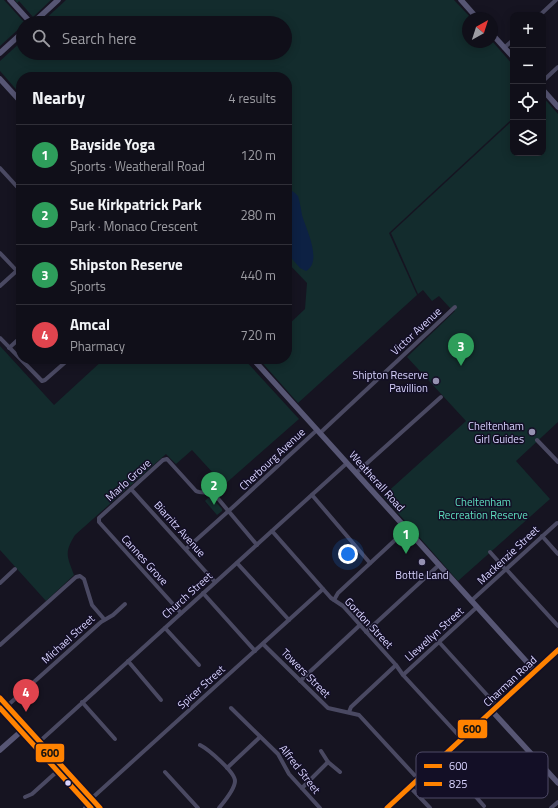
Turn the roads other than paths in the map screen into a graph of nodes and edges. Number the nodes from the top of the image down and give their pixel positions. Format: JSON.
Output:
{"nodes":[{"id":1,"x":10,"y":0,"type":"edge"},
{"id":2,"x":58,"y":0,"type":"edge"},
{"id":3,"x":461,"y":0,"type":"edge"},
{"id":4,"x":556,"y":0,"type":"edge"},
{"id":5,"x":472,"y":12,"type":"edge"},
{"id":6,"x":543,"y":12,"type":"edge"},
{"id":7,"x":25,"y":16,"type":"edge"},
{"id":8,"x":40,"y":16,"type":"edge"},
{"id":9,"x":16,"y":38,"type":"edge"},
{"id":10,"x":498,"y":41,"type":"edge"},
{"id":11,"x":510,"y":43,"type":"edge"},
{"id":12,"x":504,"y":48,"type":"junction"},
{"id":13,"x":0,"y":53,"type":"edge"},
{"id":14,"x":510,"y":54,"type":"edge"},
{"id":15,"x":558,"y":67,"type":"edge"},
{"id":16,"x":546,"y":78,"type":"edge"},
{"id":17,"x":0,"y":79,"type":"edge"},
{"id":18,"x":546,"y":93,"type":"edge"},
{"id":19,"x":16,"y":97,"type":"edge"},
{"id":20,"x":558,"y":107,"type":"edge"},
{"id":21,"x":0,"y":168,"type":"edge"},
{"id":22,"x":16,"y":186,"type":"edge"},
{"id":23,"x":0,"y":253,"type":"edge"},
{"id":24,"x":16,"y":270,"type":"edge"},
{"id":25,"x":16,"y":272,"type":"edge"},
{"id":26,"x":0,"y":286,"type":"edge"},
{"id":27,"x":454,"y":308,"type":"dead end"},
{"id":28,"x":0,"y":338,"type":"edge"},
{"id":29,"x":16,"y":342,"type":"edge"},
{"id":30,"x":9,"y":348,"type":"junction"},
{"id":31,"x":16,"y":355,"type":"edge"},
{"id":32,"x":24,"y":364,"type":"edge"},
{"id":33,"x":63,"y":364,"type":"edge"},
{"id":34,"x":257,"y":364,"type":"edge"},
{"id":35,"x":441,"y":396,"type":"dead end"},
{"id":36,"x":318,"y":432,"type":"junction"},
{"id":37,"x":537,"y":440,"type":"dead end"},
{"id":38,"x":558,"y":462,"type":"edge"},
{"id":39,"x":347,"y":463,"type":"junction"},
{"id":40,"x":356,"y":473,"type":"junction"},
{"id":41,"x":131,"y":489,"type":"junction"},
{"id":42,"x":312,"y":495,"type":"junction"},
{"id":43,"x":229,"y":511,"type":"junction"},
{"id":44,"x":99,"y":518,"type":"joint"},
{"id":45,"x":557,"y":523,"type":"dead end"},
{"id":46,"x":407,"y":529,"type":"junction"},
{"id":47,"x":272,"y":531,"type":"junction"},
{"id":48,"x":542,"y":536,"type":"junction"},
{"id":49,"x":256,"y":545,"type":"junction"},
{"id":50,"x":186,"y":549,"type":"junction"},
{"id":51,"x":490,"y":552,"type":"dead end"},
{"id":52,"x":558,"y":554,"type":"edge"},
{"id":53,"x":370,"y":562,"type":"junction"},
{"id":54,"x":237,"y":563,"type":"junction"},
{"id":55,"x":438,"y":565,"type":"junction"},
{"id":56,"x":16,"y":569,"type":"dead end"},
{"id":57,"x":506,"y":570,"type":"junction"},
{"id":58,"x":215,"y":582,"type":"junction"},
{"id":59,"x":0,"y":583,"type":"edge"},
{"id":60,"x":323,"y":589,"type":"junction"},
{"id":61,"x":203,"y":593,"type":"junction"},
{"id":62,"x":334,"y":600,"type":"junction"},
{"id":63,"x":471,"y":601,"type":"junction"},
{"id":64,"x":126,"y":604,"type":"dead end"},
{"id":65,"x":477,"y":607,"type":"junction"},
{"id":66,"x":180,"y":613,"type":"junction"},
{"id":67,"x":104,"y":619,"type":"junction"},
{"id":68,"x":289,"y":620,"type":"junction"},
{"id":69,"x":360,"y":626,"type":"junction"},
{"id":70,"x":558,"y":626,"type":"edge"},
{"id":71,"x":165,"y":628,"type":"junction"},
{"id":72,"x":366,"y":632,"type":"junction"},
{"id":73,"x":439,"y":642,"type":"junction"},
{"id":74,"x":263,"y":644,"type":"junction"},
{"id":75,"x":0,"y":645,"type":"edge"},
{"id":76,"x":255,"y":651,"type":"junction"},
{"id":77,"x":557,"y":653,"type":"edge"},
{"id":78,"x":128,"y":661,"type":"junction"},
{"id":79,"x":199,"y":665,"type":"dead end"},
{"id":80,"x":396,"y":665,"type":"junction"},
{"id":81,"x":535,"y":671,"type":"junction"},
{"id":82,"x":403,"y":675,"type":"junction"},
{"id":83,"x":300,"y":681,"type":"junction"},
{"id":84,"x":0,"y":698,"type":"edge"},
{"id":85,"x":162,"y":700,"type":"dead end"},
{"id":86,"x":82,"y":702,"type":"junction"},
{"id":87,"x":8,"y":706,"type":"junction"},
{"id":88,"x":497,"y":706,"type":"junction"},
{"id":89,"x":231,"y":708,"type":"dead end"},
{"id":90,"x":492,"y":711,"type":"junction"},
{"id":91,"x":352,"y":712,"type":"junction"},
{"id":92,"x":26,"y":727,"type":"junction"},
{"id":93,"x":260,"y":737,"type":"junction"},
{"id":94,"x":115,"y":739,"type":"dead end"},
{"id":95,"x":461,"y":740,"type":"junction"},
{"id":96,"x":39,"y":742,"type":"junction"},
{"id":97,"x":200,"y":745,"type":"dead end"},
{"id":98,"x":0,"y":750,"type":"edge"},
{"id":99,"x":321,"y":751,"type":"dead end"},
{"id":100,"x":447,"y":752,"type":"edge"},
{"id":101,"x":530,"y":752,"type":"edge"},
{"id":102,"x":328,"y":762,"type":"junction"},
{"id":103,"x":62,"y":767,"type":"junction"},
{"id":104,"x":227,"y":768,"type":"junction"},
{"id":105,"x":165,"y":772,"type":"dead end"},
{"id":106,"x":340,"y":772,"type":"dead end"},
{"id":107,"x":548,"y":772,"type":"edge"},
{"id":108,"x":416,"y":778,"type":"edge"},
{"id":109,"x":416,"y":782,"type":"edge"},
{"id":110,"x":558,"y":783,"type":"edge"},
{"id":111,"x":410,"y":787,"type":"junction"},
{"id":112,"x":302,"y":788,"type":"junction"},
{"id":113,"x":416,"y":793,"type":"edge"},
{"id":114,"x":25,"y":798,"type":"dead end"},
{"id":115,"x":420,"y":798,"type":"edge"},
{"id":116,"x":477,"y":798,"type":"edge"},
{"id":117,"x":92,"y":800,"type":"junction"},
{"id":118,"x":558,"y":802,"type":"edge"},
{"id":119,"x":484,"y":806,"type":"dead end"},
{"id":120,"x":85,"y":808,"type":"edge"},
{"id":121,"x":100,"y":808,"type":"edge"},
{"id":122,"x":198,"y":808,"type":"edge"},
{"id":123,"x":218,"y":808,"type":"edge"},
{"id":124,"x":320,"y":808,"type":"edge"},
{"id":125,"x":388,"y":808,"type":"edge"},
{"id":126,"x":430,"y":808,"type":"edge"},
{"id":127,"x":552,"y":808,"type":"edge"}],
"edges":[{"from":1,"to":7,"type":"street"},
{"from":2,"to":8,"type":"street"},
{"from":3,"to":5,"type":"street"},
{"from":4,"to":6,"type":"street"},
{"from":9,"to":13,"type":"street"},
{"from":10,"to":12,"type":"street"},
{"from":11,"to":12,"type":"street"},
{"from":12,"to":14,"type":"street"},
{"from":15,"to":16,"type":"street"},
{"from":17,"to":19,"type":"street"},
{"from":18,"to":20,"type":"street"},
{"from":21,"to":22,"type":"street"},
{"from":23,"to":24,"type":"street"},
{"from":25,"to":26,"type":"street"},
{"from":27,"to":36,"type":"street","name":"Victor Avenue"},
{"from":28,"to":30,"type":"street"},
{"from":29,"to":30,"type":"street"},
{"from":30,"to":31,"type":"street"},
{"from":32,"to":33,"type":"street"},
{"from":34,"to":36,"type":"street","name":"Weatherall Road"},
{"from":35,"to":40,"type":"street"},
{"from":36,"to":39,"type":"street","name":"Weatherall Road"},
{"from":36,"to":43,"type":"street","name":"Cherbourg Avenue"},
{"from":37,"to":38,"type":"street"},
{"from":39,"to":40,"type":"street","name":"Weatherall Road"},
{"from":39,"to":42,"type":"street","name":"Church Street"},
{"from":40,"to":46,"type":"street","name":"Weatherall Road"},
{"from":41,"to":43,"type":"street","name":"Marlo Grove"},
{"from":41,"to":44,"type":"street","name":"Marlo Grove"},
{"from":41,"to":50,"type":"street","name":"Biarritz Avenue"},
{"from":42,"to":47,"type":"street","name":"Church Street"},
{"from":42,"to":53,"type":"street"},
{"from":43,"to":49,"type":"street"},
{"from":43,"to":50,"type":"street","name":"Cherbourg Avenue"},
{"from":44,"to":66,"type":"street","name":"Cannes Grove"},
{"from":45,"to":48,"type":"street","name":"Mackenzie Street"},
{"from":46,"to":53,"type":"street"},
{"from":46,"to":55,"type":"street","name":"Weatherall Road"},
{"from":47,"to":49,"type":"street","name":"Church Street"},
{"from":47,"to":60,"type":"street","name":"Gordon Street"},
{"from":48,"to":52,"type":"street"},
{"from":48,"to":57,"type":"street","name":"Mackenzie Street"},
{"from":49,"to":54,"type":"street","name":"Church Street"},
{"from":50,"to":58,"type":"street","name":"Biarritz Avenue"},
{"from":51,"to":57,"type":"street"},
{"from":53,"to":62,"type":"street"},
{"from":54,"to":58,"type":"street","name":"Church Street"},
{"from":54,"to":68,"type":"street"},
{"from":55,"to":63,"type":"street","name":"Weatherall Road"},
{"from":55,"to":72,"type":"street"},
{"from":56,"to":59,"type":"street"},
{"from":57,"to":63,"type":"street","name":"Mackenzie Street"},
{"from":57,"to":70,"type":"street"},
{"from":58,"to":61,"type":"street","name":"Church Street"},
{"from":60,"to":62,"type":"street","name":"Gordon Street"},
{"from":60,"to":68,"type":"street","name":"Spicer Street"},
{"from":61,"to":66,"type":"street","name":"Church Street"},
{"from":61,"to":76,"type":"street"},
{"from":62,"to":69,"type":"street","name":"Gordon Street"},
{"from":63,"to":65,"type":"street","name":"Weatherall Road"},
{"from":64,"to":67,"type":"street","name":"Michael Street"},
{"from":65,"to":73,"type":"street","name":"Llewellyn Street"},
{"from":65,"to":81,"type":"street","name":"Weatherall Road"},
{"from":66,"to":71,"type":"street","name":"Church Street"},
{"from":67,"to":75,"type":"street"},
{"from":67,"to":87,"type":"street","name":"Michael Street"},
{"from":68,"to":74,"type":"street","name":"Spicer Street"},
{"from":69,"to":72,"type":"street","name":"Gordon Street"},
{"from":69,"to":83,"type":"street"},
{"from":71,"to":78,"type":"street","name":"Church Street"},
{"from":71,"to":79,"type":"street"},
{"from":72,"to":80,"type":"street","name":"Gordon Street"},
{"from":73,"to":82,"type":"street","name":"Llewellyn Street"},
{"from":73,"to":88,"type":"street"},
{"from":74,"to":76,"type":"street","name":"Spicer Street"},
{"from":74,"to":83,"type":"street","name":"Towers Street"},
{"from":76,"to":117,"type":"street","name":"Spicer Street"},
{"from":77,"to":81,"type":"street","name":"Charman Road"},
{"from":78,"to":85,"type":"street"},
{"from":78,"to":86,"type":"street","name":"Church Street"},
{"from":80,"to":82,"type":"street","name":"Gordon Street"},
{"from":80,"to":91,"type":"street"},
{"from":81,"to":88,"type":"street","name":"Charman Road"},
{"from":82,"to":95,"type":"street","name":"Gordon Street"},
{"from":83,"to":91,"type":"street","name":"Towers Street"},
{"from":84,"to":87,"type":"main road"},
{"from":86,"to":94,"type":"street"},
{"from":86,"to":96,"type":"street","name":"Church Street"},
{"from":87,"to":92,"type":"main road"},
{"from":88,"to":90,"type":"street","name":"Charman Road"},
{"from":89,"to":93,"type":"street","name":"Alfred Street"},
{"from":90,"to":95,"type":"street","name":"Charman Road"},
{"from":90,"to":101,"type":"street"},
{"from":91,"to":108,"type":"street","name":"Towers Street"},
{"from":92,"to":96,"type":"main road"},
{"from":92,"to":98,"type":"street"},
{"from":93,"to":104,"type":"street"},
{"from":93,"to":112,"type":"street","name":"Alfred Street"},
{"from":95,"to":100,"type":"street","name":"Charman Road"},
{"from":96,"to":103,"type":"main road"},
{"from":97,"to":104,"type":"street"},
{"from":99,"to":102,"type":"street"},
{"from":102,"to":106,"type":"street"},
{"from":102,"to":112,"type":"street"},
{"from":103,"to":114,"type":"street"},
{"from":103,"to":117,"type":"main road"},
{"from":104,"to":123,"type":"street"},
{"from":105,"to":122,"type":"street"},
{"from":107,"to":110,"type":"street"},
{"from":109,"to":111,"type":"street","name":"Charman Road"},
{"from":111,"to":113,"type":"street"},
{"from":111,"to":125,"type":"street","name":"Charman Road"},
{"from":112,"to":124,"type":"street","name":"Alfred Street"},
{"from":115,"to":126,"type":"street"},
{"from":116,"to":119,"type":"street"},
{"from":117,"to":120,"type":"street","name":"Spicer Street"},
{"from":117,"to":121,"type":"main road"},
{"from":118,"to":127,"type":"street"}]}
